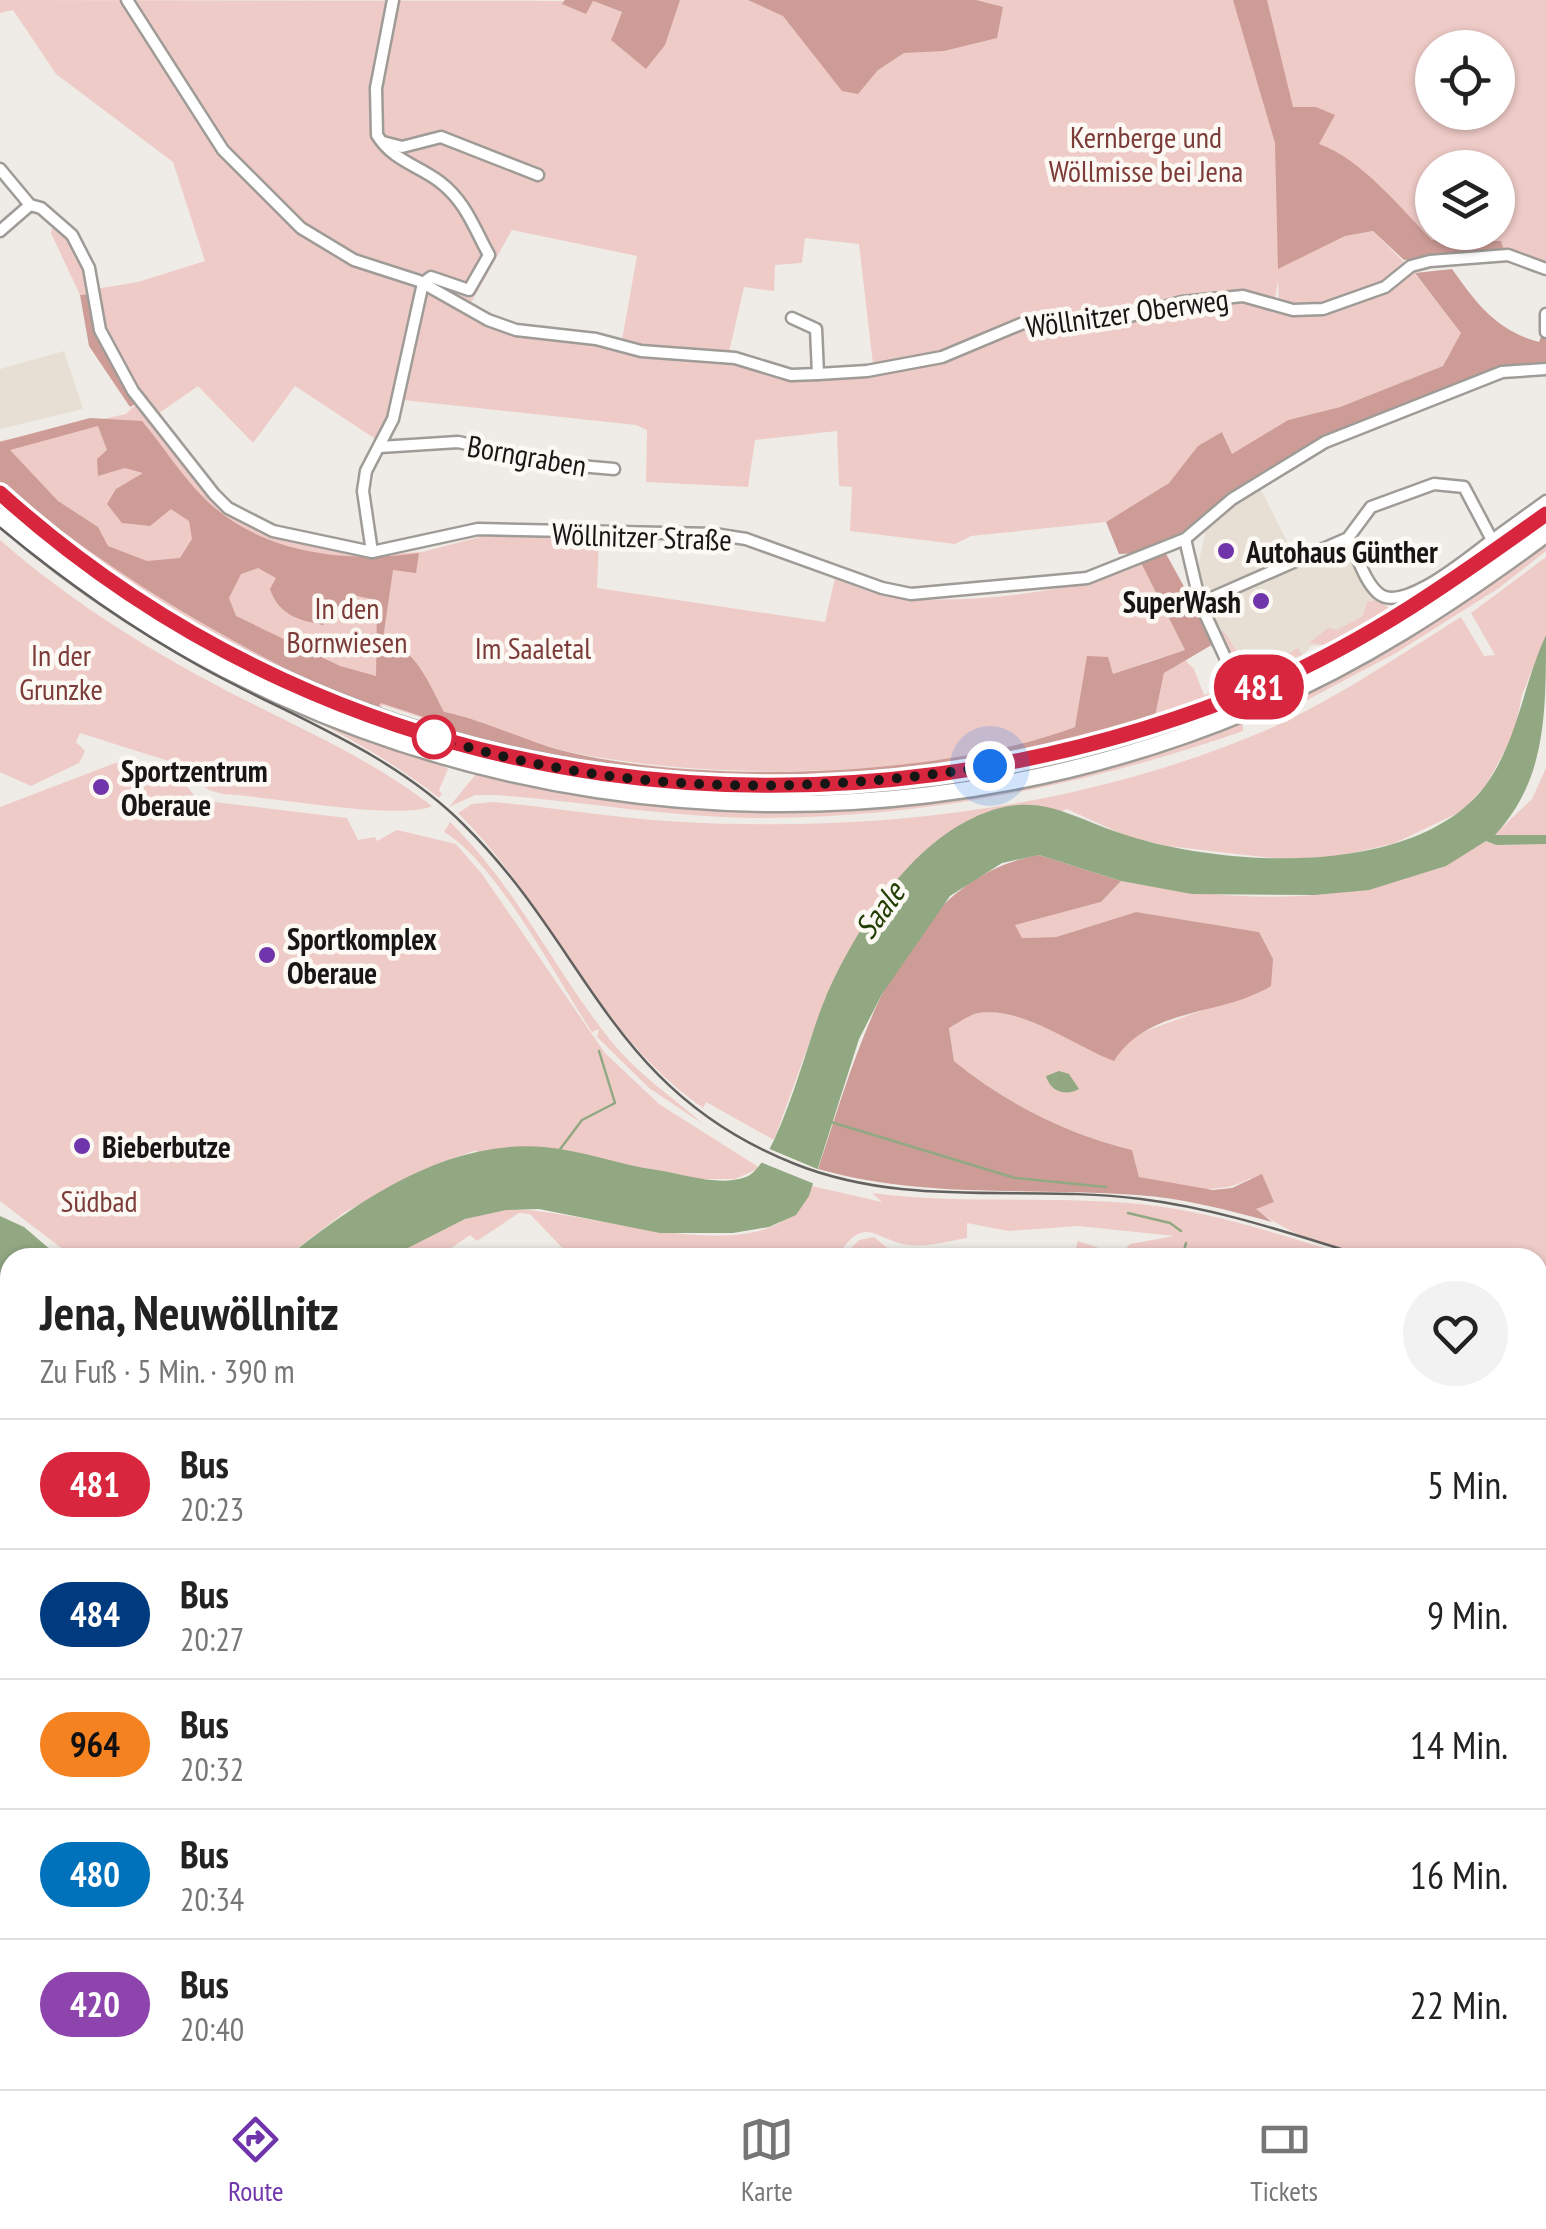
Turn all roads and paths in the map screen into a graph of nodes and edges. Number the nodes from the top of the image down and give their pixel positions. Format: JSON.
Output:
{"nodes":[{"id":1,"x":127,"y":0,"type":"edge"},
{"id":2,"x":393,"y":0,"type":"edge"},
{"id":3,"x":382,"y":142,"type":"junction"},
{"id":4,"x":0,"y":168,"type":"edge"},
{"id":5,"x":538,"y":175,"type":"dead end"},
{"id":6,"x":30,"y":206,"type":"junction"},
{"id":7,"x":0,"y":231,"type":"edge"},
{"id":8,"x":1546,"y":268,"type":"edge"},
{"id":9,"x":423,"y":283,"type":"junction"},
{"id":10,"x":1546,"y":314,"type":"edge"},
{"id":11,"x":792,"y":318,"type":"dead end"},
{"id":12,"x":1546,"y":332,"type":"edge"},
{"id":13,"x":1546,"y":369,"type":"edge"},
{"id":14,"x":818,"y":374,"type":"junction"},
{"id":15,"x":380,"y":447,"type":"junction"},
{"id":16,"x":614,"y":469,"type":"dead end"},
{"id":17,"x":0,"y":494,"type":"edge"},
{"id":18,"x":1546,"y":501,"type":"edge"},
{"id":19,"x":1546,"y":514,"type":"edge"},
{"id":20,"x":0,"y":516,"type":"edge"},
{"id":21,"x":1546,"y":534,"type":"edge"},
{"id":22,"x":1185,"y":538,"type":"junction"},
{"id":23,"x":1348,"y":538,"type":"junction"},
{"id":24,"x":1492,"y":540,"type":"junction"},
{"id":25,"x":372,"y":552,"type":"junction"},
{"id":26,"x":1200,"y":604,"type":"junction"},
{"id":27,"x":1242,"y":694,"type":"junction"},
{"id":28,"x":1247,"y":712,"type":"junction"}],
"edges":[{"from":1,"to":9,"type":"street","name":"Wöllnitzer Oberweg"},
{"from":2,"to":3,"type":"street"},
{"from":3,"to":5,"type":"street"},
{"from":3,"to":9,"type":"street","name":"Wöllnitzer Oberweg"},
{"from":4,"to":6,"type":"street","name":"Wöllnitzer Straße"},
{"from":6,"to":7,"type":"street"},
{"from":6,"to":25,"type":"street","name":"Wöllnitzer Straße"},
{"from":8,"to":14,"type":"street","name":"Wöllnitzer Oberweg"},
{"from":9,"to":14,"type":"street","name":"Wöllnitzer Oberweg"},
{"from":9,"to":15,"type":"street"},
{"from":10,"to":12,"type":"street"},
{"from":11,"to":14,"type":"street"},
{"from":13,"to":22,"type":"street","name":"Wöllnitzer Straße"},
{"from":15,"to":16,"type":"street","name":"Borngraben"},
{"from":15,"to":25,"type":"street"},
{"from":17,"to":27,"type":"main road"},
{"from":18,"to":24,"type":"street"},
{"from":19,"to":27,"type":"main road"},
{"from":20,"to":28,"type":"main road"},
{"from":21,"to":28,"type":"main road"},
{"from":22,"to":25,"type":"street","name":"Wöllnitzer Straße"},
{"from":22,"to":26,"type":"street"},
{"from":23,"to":24,"type":"street"},
{"from":23,"to":24,"type":"street"},
{"from":23,"to":26,"type":"street"},
{"from":26,"to":27,"type":"street"},
{"from":27,"to":28,"type":"main road"}]}
